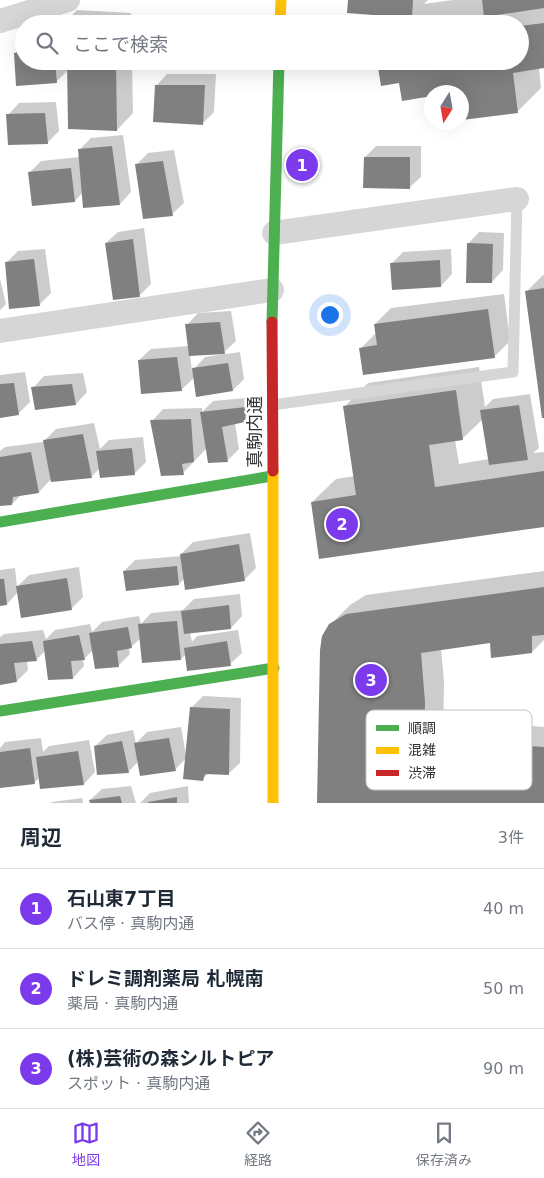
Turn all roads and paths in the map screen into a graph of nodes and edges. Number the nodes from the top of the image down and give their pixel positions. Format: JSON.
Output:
{"nodes":[{"id":1,"x":68,"y":0,"type":"edge"},
{"id":2,"x":281,"y":0,"type":"edge"},
{"id":3,"x":280,"y":15,"type":"edge"},
{"id":4,"x":1,"y":16,"type":"edge"},
{"id":5,"x":279,"y":70,"type":"edge"},
{"id":6,"x":516,"y":198,"type":"joint"},
{"id":7,"x":274,"y":233,"type":"junction"},
{"id":8,"x":272,"y":290,"type":"junction"},
{"id":9,"x":0,"y":331,"type":"edge"},
{"id":10,"x":272,"y":405,"type":"junction"},
{"id":11,"x":272,"y":476,"type":"junction"},
{"id":12,"x":0,"y":522,"type":"edge"},
{"id":13,"x":274,"y":668,"type":"junction"},
{"id":14,"x":0,"y":711,"type":"edge"},
{"id":15,"x":273,"y":803,"type":"edge"}],
"edges":[{"from":1,"to":4,"type":"street"},
{"from":2,"to":3,"type":"main road"},
{"from":5,"to":7,"type":"main road","name":"真駒内通"},
{"from":6,"to":7,"type":"street"},
{"from":6,"to":10,"type":"lane"},
{"from":7,"to":8,"type":"main road","name":"真駒内通"},
{"from":8,"to":9,"type":"street"},
{"from":8,"to":10,"type":"main road","name":"真駒内通"},
{"from":10,"to":11,"type":"main road","name":"真駒内通"},
{"from":11,"to":12,"type":"main road"},
{"from":11,"to":13,"type":"main road","name":"真駒内通"},
{"from":13,"to":14,"type":"main road"},
{"from":13,"to":15,"type":"main road","name":"真駒内通"}]}
